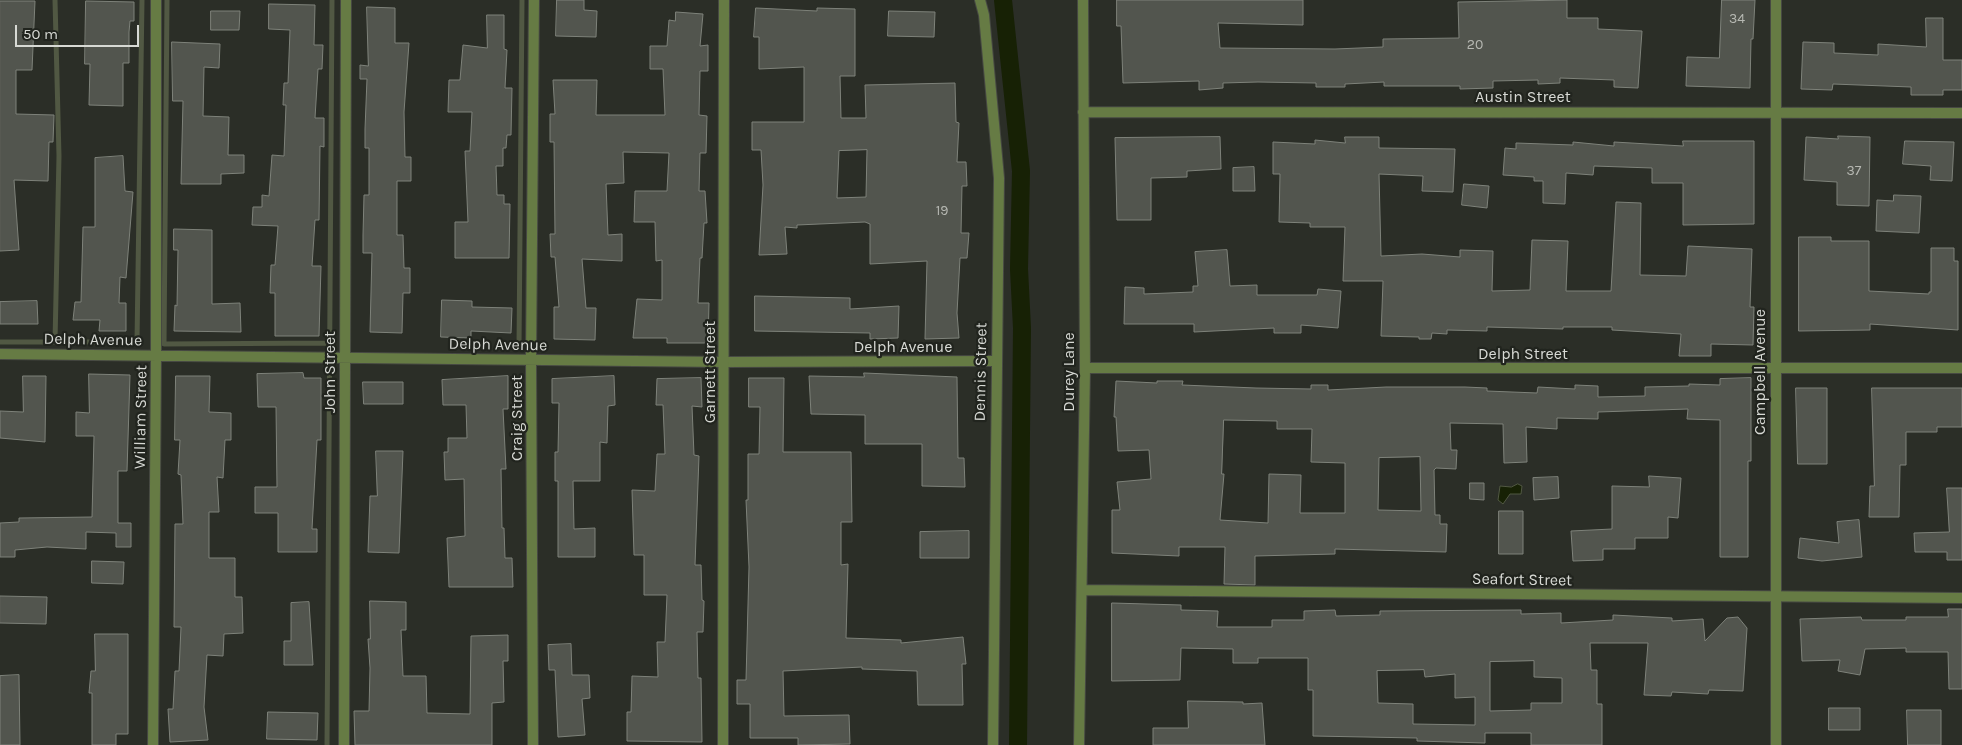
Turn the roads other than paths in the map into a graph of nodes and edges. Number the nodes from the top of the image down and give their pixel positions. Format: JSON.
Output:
{"nodes":[{"id":1,"x":156,"y":0,"type":"edge"},
{"id":2,"x":346,"y":0,"type":"edge"},
{"id":3,"x":534,"y":0,"type":"edge"},
{"id":4,"x":724,"y":0,"type":"edge"},
{"id":5,"x":980,"y":0,"type":"edge"},
{"id":6,"x":1083,"y":0,"type":"edge"},
{"id":7,"x":1776,"y":0,"type":"edge"},
{"id":8,"x":1083,"y":112,"type":"junction"},
{"id":9,"x":1776,"y":113,"type":"junction"},
{"id":10,"x":1962,"y":113,"type":"edge"},
{"id":11,"x":0,"y":354,"type":"edge"},
{"id":12,"x":156,"y":356,"type":"junction"},
{"id":13,"x":342,"y":358,"type":"junction"},
{"id":14,"x":531,"y":360,"type":"junction"},
{"id":15,"x":725,"y":362,"type":"junction"},
{"id":16,"x":996,"y":362,"type":"junction"},
{"id":17,"x":1085,"y":368,"type":"junction"},
{"id":18,"x":1962,"y":368,"type":"edge"},
{"id":19,"x":1776,"y":369,"type":"junction"},
{"id":20,"x":1083,"y":590,"type":"junction"},
{"id":21,"x":1774,"y":597,"type":"junction"},
{"id":22,"x":1962,"y":598,"type":"edge"},
{"id":23,"x":152,"y":745,"type":"edge"},
{"id":24,"x":344,"y":745,"type":"edge"},
{"id":25,"x":533,"y":745,"type":"edge"},
{"id":26,"x":724,"y":745,"type":"edge"},
{"id":27,"x":993,"y":745,"type":"edge"},
{"id":28,"x":1079,"y":745,"type":"edge"},
{"id":29,"x":1776,"y":745,"type":"edge"}],
"edges":[{"from":1,"to":12,"type":"street","name":"William Street"},
{"from":2,"to":13,"type":"street","name":"John Street"},
{"from":3,"to":14,"type":"street","name":"Craig Street"},
{"from":4,"to":15,"type":"street","name":"Garnett Street"},
{"from":5,"to":16,"type":"street","name":"Dennis Street"},
{"from":6,"to":8,"type":"street","name":"Durey Lane"},
{"from":7,"to":9,"type":"street","name":"Campbell Avenue"},
{"from":8,"to":9,"type":"street","name":"Austin Street"},
{"from":8,"to":17,"type":"street","name":"Durey Lane"},
{"from":9,"to":10,"type":"street","name":"Austin Street"},
{"from":9,"to":19,"type":"street","name":"Campbell Avenue"},
{"from":11,"to":12,"type":"street","name":"Delph Avenue"},
{"from":12,"to":13,"type":"street","name":"Delph Avenue"},
{"from":12,"to":23,"type":"street","name":"William Street"},
{"from":13,"to":14,"type":"street","name":"Delph Avenue"},
{"from":13,"to":24,"type":"street","name":"John Street"},
{"from":14,"to":15,"type":"street","name":"Delph Avenue"},
{"from":14,"to":25,"type":"street","name":"Craig Street"},
{"from":15,"to":16,"type":"street","name":"Delph Avenue"},
{"from":15,"to":26,"type":"street","name":"Garnett Street"},
{"from":16,"to":27,"type":"street","name":"Dennis Street"},
{"from":17,"to":19,"type":"street","name":"Delph Street"},
{"from":17,"to":20,"type":"street","name":"Durey Lane"},
{"from":18,"to":19,"type":"street","name":"Delph Street"},
{"from":19,"to":21,"type":"street","name":"Campbell Avenue"},
{"from":20,"to":21,"type":"street","name":"Seafort Street"},
{"from":20,"to":28,"type":"street","name":"Durey Lane"},
{"from":21,"to":22,"type":"street","name":"Seafort Street"},
{"from":21,"to":29,"type":"street","name":"Campbell Avenue"}]}
